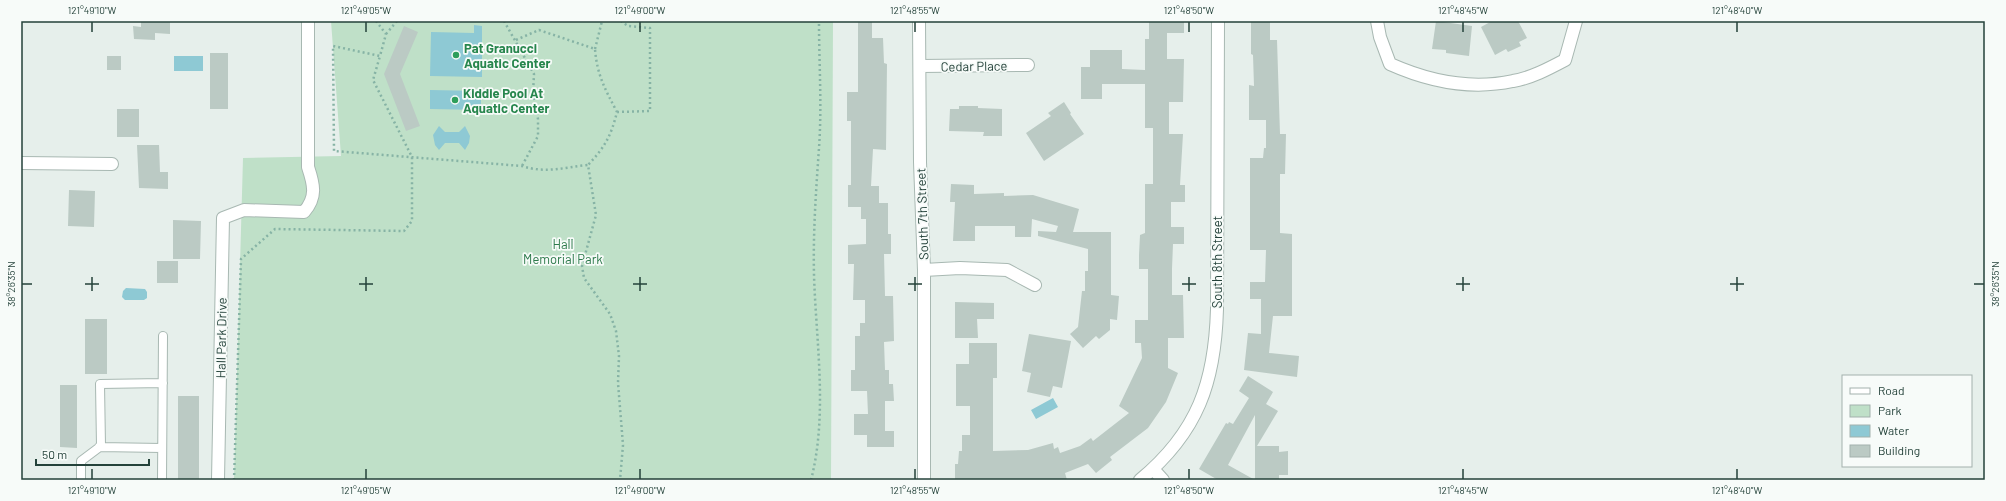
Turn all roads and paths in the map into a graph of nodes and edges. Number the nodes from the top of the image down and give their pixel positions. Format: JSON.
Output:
{"nodes":[{"id":1,"x":308,"y":21,"type":"edge"},
{"id":2,"x":376,"y":21,"type":"edge"},
{"id":3,"x":397,"y":21,"type":"edge"},
{"id":4,"x":504,"y":21,"type":"edge"},
{"id":5,"x":602,"y":21,"type":"edge"},
{"id":6,"x":621,"y":21,"type":"edge"},
{"id":7,"x":819,"y":21,"type":"edge"},
{"id":8,"x":920,"y":21,"type":"edge"},
{"id":9,"x":1218,"y":21,"type":"edge"},
{"id":10,"x":1377,"y":21,"type":"edge"},
{"id":11,"x":1576,"y":21,"type":"edge"},
{"id":12,"x":386,"y":34,"type":"junction"},
{"id":13,"x":516,"y":40,"type":"junction"},
{"id":14,"x":595,"y":49,"type":"junction"},
{"id":15,"x":380,"y":56,"type":"junction"},
{"id":16,"x":1028,"y":65,"type":"dead end"},
{"id":17,"x":920,"y":66,"type":"junction"},
{"id":18,"x":617,"y":112,"type":"junction"},
{"id":19,"x":412,"y":158,"type":"junction"},
{"id":20,"x":21,"y":163,"type":"edge"},
{"id":21,"x":112,"y":164,"type":"dead end"},
{"id":22,"x":588,"y":165,"type":"junction"},
{"id":23,"x":522,"y":166,"type":"junction"},
{"id":24,"x":924,"y":270,"type":"junction"},
{"id":25,"x":1035,"y":285,"type":"dead end"},
{"id":26,"x":163,"y":336,"type":"dead end"},
{"id":27,"x":163,"y":383,"type":"junction"},
{"id":28,"x":99,"y":447,"type":"junction"},
{"id":29,"x":162,"y":448,"type":"junction"},
{"id":30,"x":1153,"y":469,"type":"junction"},
{"id":31,"x":81,"y":480,"type":"edge"},
{"id":32,"x":162,"y":480,"type":"edge"},
{"id":33,"x":218,"y":480,"type":"edge"},
{"id":34,"x":234,"y":480,"type":"edge"},
{"id":35,"x":620,"y":480,"type":"edge"},
{"id":36,"x":810,"y":480,"type":"edge"},
{"id":37,"x":924,"y":480,"type":"edge"},
{"id":38,"x":1140,"y":480,"type":"edge"},
{"id":39,"x":1163,"y":480,"type":"edge"}],
"edges":[{"from":1,"to":33,"type":"street","name":"Hall Park Drive"},
{"from":2,"to":12,"type":"path"},
{"from":3,"to":12,"type":"path"},
{"from":4,"to":13,"type":"path"},
{"from":5,"to":14,"type":"path"},
{"from":6,"to":18,"type":"path"},
{"from":7,"to":36,"type":"path"},
{"from":8,"to":17,"type":"street","name":"South 7th Street"},
{"from":9,"to":30,"type":"street","name":"South 8th Street"},
{"from":10,"to":11,"type":"street"},
{"from":12,"to":15,"type":"path"},
{"from":13,"to":14,"type":"path"},
{"from":13,"to":23,"type":"path"},
{"from":14,"to":18,"type":"path"},
{"from":15,"to":19,"type":"path"},
{"from":15,"to":19,"type":"path"},
{"from":16,"to":17,"type":"street","name":"Cedar Place"},
{"from":17,"to":24,"type":"street","name":"South 7th Street"},
{"from":18,"to":22,"type":"path"},
{"from":19,"to":23,"type":"path"},
{"from":19,"to":34,"type":"path"},
{"from":20,"to":21,"type":"street"},
{"from":22,"to":23,"type":"path"},
{"from":22,"to":35,"type":"path"},
{"from":24,"to":25,"type":"street"},
{"from":24,"to":37,"type":"street","name":"South 7th Street"},
{"from":26,"to":27,"type":"lane"},
{"from":27,"to":28,"type":"lane"},
{"from":27,"to":29,"type":"lane"},
{"from":28,"to":29,"type":"lane"},
{"from":28,"to":31,"type":"lane"},
{"from":29,"to":32,"type":"lane"},
{"from":30,"to":38,"type":"street","name":"South 8th Street"},
{"from":30,"to":39,"type":"street"}]}
